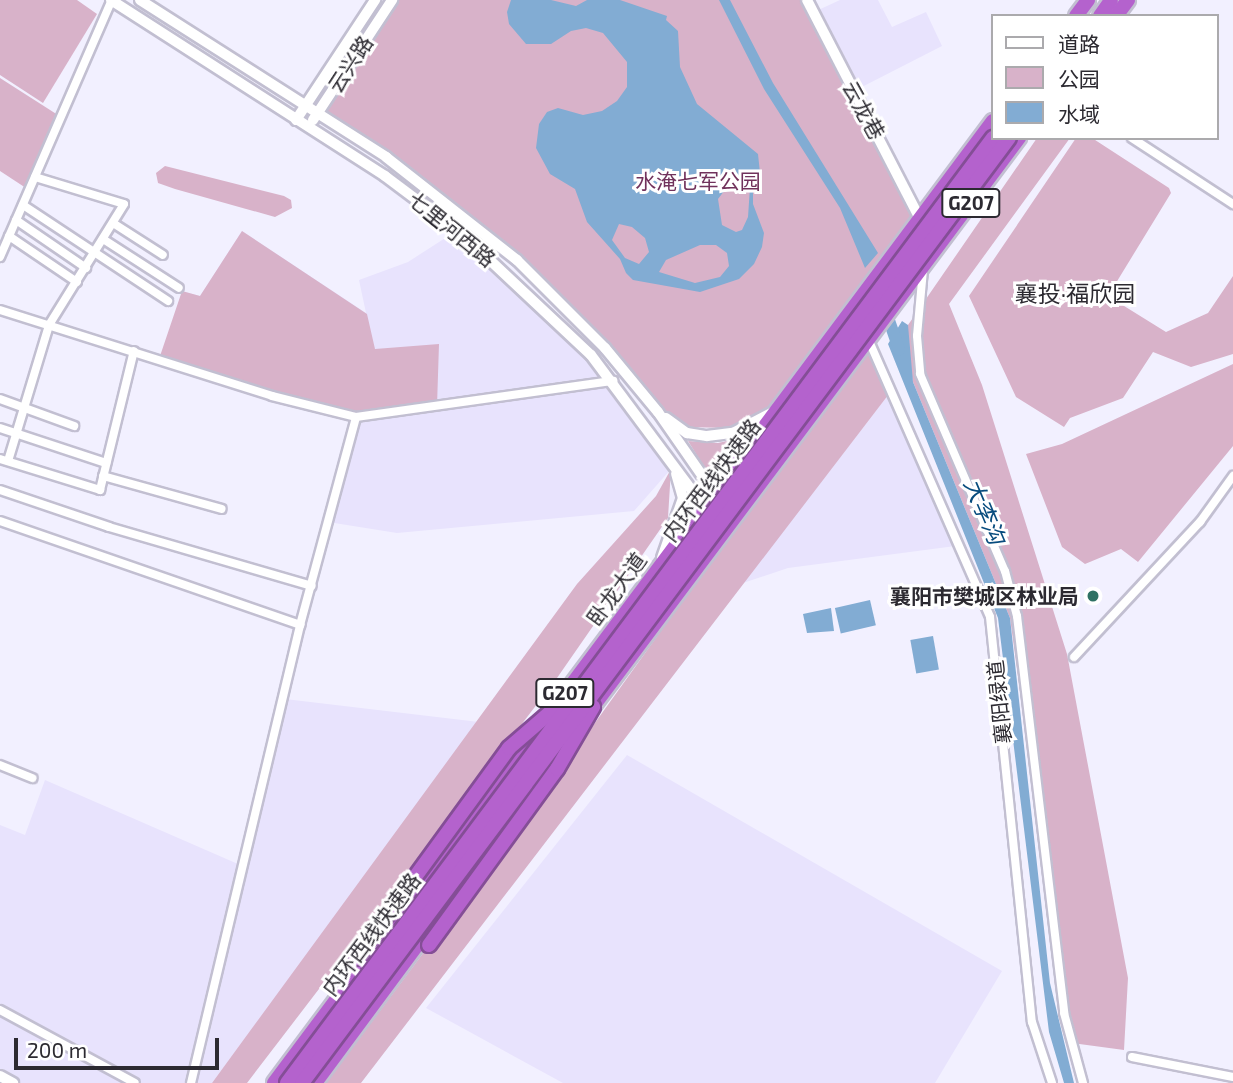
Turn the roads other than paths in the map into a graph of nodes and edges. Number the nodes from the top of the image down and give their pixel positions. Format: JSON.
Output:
{"nodes":[{"id":1,"x":111,"y":0,"type":"edge"},
{"id":2,"x":141,"y":0,"type":"edge"},
{"id":3,"x":163,"y":0,"type":"edge"},
{"id":4,"x":375,"y":0,"type":"edge"},
{"id":5,"x":392,"y":0,"type":"edge"},
{"id":6,"x":807,"y":0,"type":"edge"},
{"id":7,"x":1125,"y":0,"type":"edge"},
{"id":8,"x":156,"y":10,"type":"junction"},
{"id":9,"x":1113,"y":14,"type":"edge"},
{"id":10,"x":305,"y":107,"type":"junction"},
{"id":11,"x":317,"y":114,"type":"junction"},
{"id":12,"x":296,"y":120,"type":"junction"},
{"id":13,"x":992,"y":122,"type":"edge"},
{"id":14,"x":308,"y":128,"type":"junction"},
{"id":15,"x":992,"y":134,"type":"edge"},
{"id":16,"x":992,"y":140,"type":"edge"},
{"id":17,"x":1007,"y":140,"type":"edge"},
{"id":18,"x":1016,"y":140,"type":"edge"},
{"id":19,"x":1018,"y":140,"type":"edge"},
{"id":20,"x":1135,"y":140,"type":"edge"},
{"id":21,"x":975,"y":173,"type":"junction"},
{"id":22,"x":35,"y":177,"type":"junction"},
{"id":23,"x":1233,"y":204,"type":"edge"},
{"id":24,"x":23,"y":205,"type":"junction"},
{"id":25,"x":920,"y":219,"type":"junction"},
{"id":26,"x":16,"y":220,"type":"junction"},
{"id":27,"x":113,"y":223,"type":"junction"},
{"id":28,"x":9,"y":236,"type":"junction"},
{"id":29,"x":103,"y":239,"type":"junction"},
{"id":30,"x":95,"y":253,"type":"junction"},
{"id":31,"x":163,"y":255,"type":"dead end"},
{"id":32,"x":0,"y":257,"type":"edge"},
{"id":33,"x":923,"y":267,"type":"junction"},
{"id":34,"x":86,"y":268,"type":"junction"},
{"id":35,"x":77,"y":282,"type":"junction"},
{"id":36,"x":179,"y":288,"type":"dead end"},
{"id":37,"x":168,"y":301,"type":"dead end"},
{"id":38,"x":0,"y":310,"type":"edge"},
{"id":39,"x":49,"y":325,"type":"junction"},
{"id":40,"x":872,"y":336,"type":"junction"},
{"id":41,"x":134,"y":351,"type":"junction"},
{"id":42,"x":613,"y":381,"type":"junction"},
{"id":43,"x":0,"y":399,"type":"edge"},
{"id":44,"x":24,"y":408,"type":"junction"},
{"id":45,"x":775,"y":411,"type":"junction"},
{"id":46,"x":658,"y":412,"type":"junction"},
{"id":47,"x":356,"y":417,"type":"junction"},
{"id":48,"x":74,"y":426,"type":"dead end"},
{"id":49,"x":0,"y":428,"type":"edge"},
{"id":50,"x":16,"y":433,"type":"junction"},
{"id":51,"x":660,"y":444,"type":"junction"},
{"id":52,"x":4,"y":460,"type":"edge"},
{"id":53,"x":106,"y":463,"type":"junction"},
{"id":54,"x":103,"y":476,"type":"junction"},
{"id":55,"x":1233,"y":476,"type":"edge"},
{"id":56,"x":0,"y":490,"type":"edge"},
{"id":57,"x":714,"y":492,"type":"junction"},
{"id":58,"x":703,"y":505,"type":"junction"},
{"id":59,"x":222,"y":509,"type":"dead end"},
{"id":60,"x":0,"y":521,"type":"edge"},
{"id":61,"x":729,"y":529,"type":"junction"},
{"id":62,"x":659,"y":565,"type":"junction"},
{"id":63,"x":312,"y":586,"type":"junction"},
{"id":64,"x":300,"y":625,"type":"junction"},
{"id":65,"x":626,"y":651,"type":"junction"},
{"id":66,"x":1074,"y":657,"type":"dead end"},
{"id":67,"x":583,"y":684,"type":"junction"},
{"id":68,"x":0,"y":765,"type":"edge"},
{"id":69,"x":32,"y":778,"type":"dead end"},
{"id":70,"x":0,"y":1010,"type":"edge"},
{"id":71,"x":364,"y":1019,"type":"junction"},
{"id":72,"x":318,"y":1024,"type":"junction"},
{"id":73,"x":1132,"y":1058,"type":"dead end"},
{"id":74,"x":0,"y":1076,"type":"edge"},
{"id":75,"x":1233,"y":1077,"type":"edge"},
{"id":76,"x":13,"y":1083,"type":"edge"},
{"id":77,"x":135,"y":1083,"type":"edge"},
{"id":78,"x":191,"y":1083,"type":"edge"},
{"id":79,"x":274,"y":1083,"type":"edge"},
{"id":80,"x":286,"y":1083,"type":"edge"},
{"id":81,"x":302,"y":1083,"type":"edge"},
{"id":82,"x":315,"y":1083,"type":"edge"},
{"id":83,"x":1052,"y":1083,"type":"edge"},
{"id":84,"x":1083,"y":1083,"type":"edge"}],
"edges":[{"from":1,"to":12,"type":"street","name":"七里河西路"},
{"from":1,"to":22,"type":"street"},
{"from":2,"to":8,"type":"street","name":"七里河西路"},
{"from":3,"to":8,"type":"street"},
{"from":4,"to":10,"type":"street","name":"云兴路"},
{"from":5,"to":11,"type":"street","name":"云兴路"},
{"from":6,"to":25,"type":"street","name":"云龙巷"},
{"from":7,"to":9,"type":"highway"},
{"from":8,"to":10,"type":"street","name":"七里河西路"},
{"from":10,"to":11,"type":"street","name":"七里河西路"},
{"from":10,"to":12,"type":"street","name":"云兴路"},
{"from":11,"to":14,"type":"street","name":"云兴路"},
{"from":11,"to":46,"type":"street","name":"七里河西路"},
{"from":12,"to":14,"type":"street","name":"七里河西路"},
{"from":13,"to":25,"type":"highway","name":"卧龙大道","number":"G207"},
{"from":14,"to":42,"type":"street","name":"七里河西路"},
{"from":15,"to":21,"type":"highway","bridge":true},
{"from":16,"to":21,"type":"highway","name":"内环西线快速路","bridge":true},
{"from":17,"to":21,"type":"highway","name":"内环西线快速路","bridge":true},
{"from":18,"to":21,"type":"highway","bridge":true},
{"from":19,"to":33,"type":"highway","number":"G207"},
{"from":20,"to":23,"type":"street"},
{"from":21,"to":65,"type":"highway","name":"内环西线快速路","bridge":true},
{"from":21,"to":67,"type":"highway","name":"内环西线快速路","bridge":true},
{"from":22,"to":24,"type":"street"},
{"from":22,"to":27,"type":"street"},
{"from":24,"to":26,"type":"street"},
{"from":24,"to":30,"type":"street"},
{"from":25,"to":45,"type":"highway","name":"卧龙大道","number":"G207"},
{"from":26,"to":28,"type":"street"},
{"from":26,"to":34,"type":"street"},
{"from":27,"to":29,"type":"street"},
{"from":27,"to":31,"type":"street"},
{"from":28,"to":32,"type":"street"},
{"from":28,"to":35,"type":"street"},
{"from":29,"to":30,"type":"street"},
{"from":29,"to":36,"type":"street"},
{"from":30,"to":34,"type":"street"},
{"from":30,"to":37,"type":"street"},
{"from":33,"to":40,"type":"highway","number":"G207"},
{"from":33,"to":84,"type":"street"},
{"from":34,"to":35,"type":"street"},
{"from":35,"to":39,"type":"street"},
{"from":38,"to":39,"type":"street"},
{"from":39,"to":41,"type":"street"},
{"from":39,"to":44,"type":"street"},
{"from":40,"to":61,"type":"highway","number":"G207"},
{"from":40,"to":83,"type":"street","name":"襄阳绿道"},
{"from":41,"to":47,"type":"street"},
{"from":41,"to":53,"type":"street"},
{"from":42,"to":47,"type":"street"},
{"from":42,"to":51,"type":"street","name":"七里河西路"},
{"from":43,"to":44,"type":"street"},
{"from":44,"to":48,"type":"street"},
{"from":44,"to":50,"type":"street"},
{"from":45,"to":46,"type":"street"},
{"from":45,"to":57,"type":"highway","name":"卧龙大道","number":"G207"},
{"from":46,"to":57,"type":"street","name":"七里河西路"},
{"from":47,"to":63,"type":"street"},
{"from":49,"to":50,"type":"street"},
{"from":50,"to":52,"type":"street"},
{"from":50,"to":53,"type":"street"},
{"from":51,"to":58,"type":"street","name":"七里河西路"},
{"from":51,"to":62,"type":"street"},
{"from":52,"to":54,"type":"street"},
{"from":53,"to":54,"type":"street"},
{"from":54,"to":59,"type":"street"},
{"from":55,"to":66,"type":"street"},
{"from":56,"to":63,"type":"street"},
{"from":57,"to":58,"type":"highway","name":"卧龙大道","number":"G207"},
{"from":57,"to":61,"type":"street","name":"七里河西路"},
{"from":58,"to":61,"type":"street","name":"七里河西路"},
{"from":58,"to":62,"type":"highway","name":"卧龙大道","number":"G207"},
{"from":60,"to":64,"type":"street"},
{"from":61,"to":71,"type":"highway","number":"G207"},
{"from":62,"to":72,"type":"highway","name":"卧龙大道","number":"G207"},
{"from":63,"to":64,"type":"street"},
{"from":64,"to":78,"type":"street"},
{"from":65,"to":71,"type":"highway","bridge":true},
{"from":65,"to":81,"type":"highway","name":"内环西线快速路","bridge":true},
{"from":67,"to":72,"type":"highway","bridge":true},
{"from":67,"to":80,"type":"highway","name":"内环西线快速路","bridge":true},
{"from":68,"to":69,"type":"street"},
{"from":70,"to":77,"type":"street"},
{"from":71,"to":82,"type":"highway","number":"G207"},
{"from":72,"to":79,"type":"highway","name":"卧龙大道","number":"G207"},
{"from":73,"to":75,"type":"street"},
{"from":74,"to":76,"type":"street"}]}
